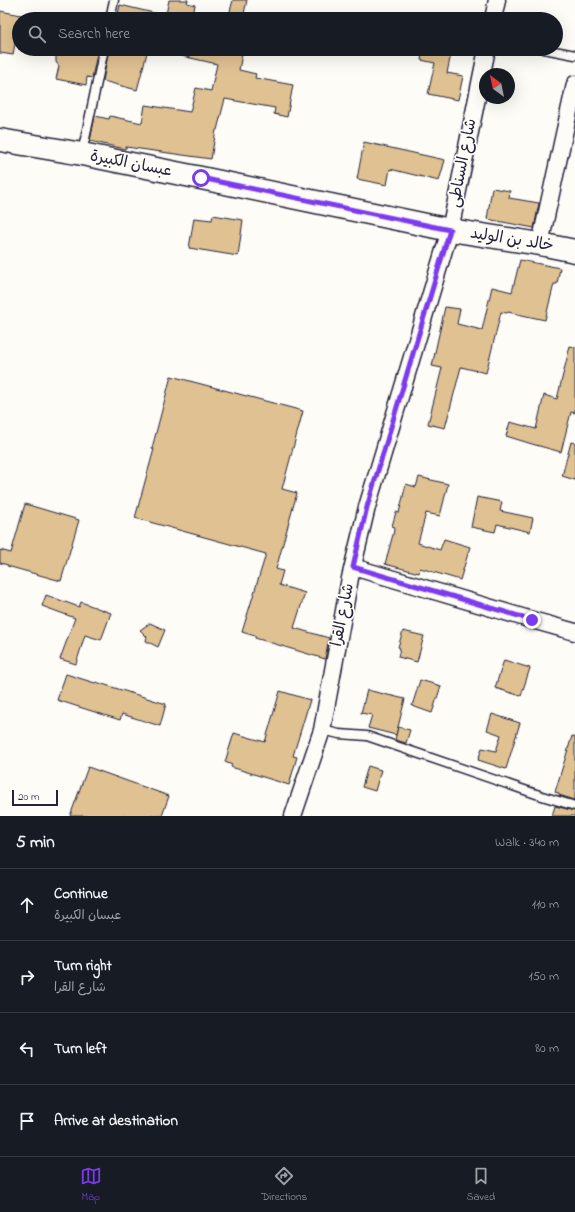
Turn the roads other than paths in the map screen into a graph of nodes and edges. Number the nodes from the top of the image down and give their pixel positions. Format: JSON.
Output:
{"nodes":[{"id":1,"x":114,"y":0,"type":"edge"},
{"id":2,"x":497,"y":0,"type":"edge"},
{"id":3,"x":111,"y":12,"type":"edge"},
{"id":4,"x":494,"y":12,"type":"edge"},
{"id":5,"x":563,"y":53,"type":"edge"},
{"id":6,"x":575,"y":55,"type":"edge"},
{"id":7,"x":103,"y":56,"type":"edge"},
{"id":8,"x":486,"y":56,"type":"edge"},
{"id":9,"x":575,"y":84,"type":"edge"},
{"id":10,"x":0,"y":140,"type":"edge"},
{"id":11,"x":82,"y":154,"type":"junction"},
{"id":12,"x":450,"y":230,"type":"junction"},
{"id":13,"x":540,"y":244,"type":"junction"},
{"id":14,"x":575,"y":251,"type":"edge"},
{"id":15,"x":353,"y":567,"type":"junction"},
{"id":16,"x":575,"y":632,"type":"edge"},
{"id":17,"x":322,"y":730,"type":"junction"},
{"id":18,"x":575,"y":806,"type":"edge"},
{"id":19,"x":293,"y":816,"type":"edge"}],
"edges":[{"from":1,"to":3,"type":"lane"},
{"from":2,"to":4,"type":"street"},
{"from":5,"to":6,"type":"lane"},
{"from":7,"to":11,"type":"lane"},
{"from":8,"to":12,"type":"street","name":"شارع السناطى"},
{"from":9,"to":13,"type":"street"},
{"from":10,"to":11,"type":"main road","name":"عبسان الكبيرة"},
{"from":11,"to":12,"type":"main road","name":"عبسان الكبيرة"},
{"from":12,"to":13,"type":"main road","name":"خالد بن الوليد"},
{"from":12,"to":15,"type":"street","name":"شارع القرا"},
{"from":13,"to":14,"type":"main road","name":"خالد بن الوليد"},
{"from":15,"to":16,"type":"street"},
{"from":15,"to":17,"type":"street","name":"شارع القرا"},
{"from":17,"to":18,"type":"lane"},
{"from":17,"to":19,"type":"street","name":"شارع القرا"}]}
